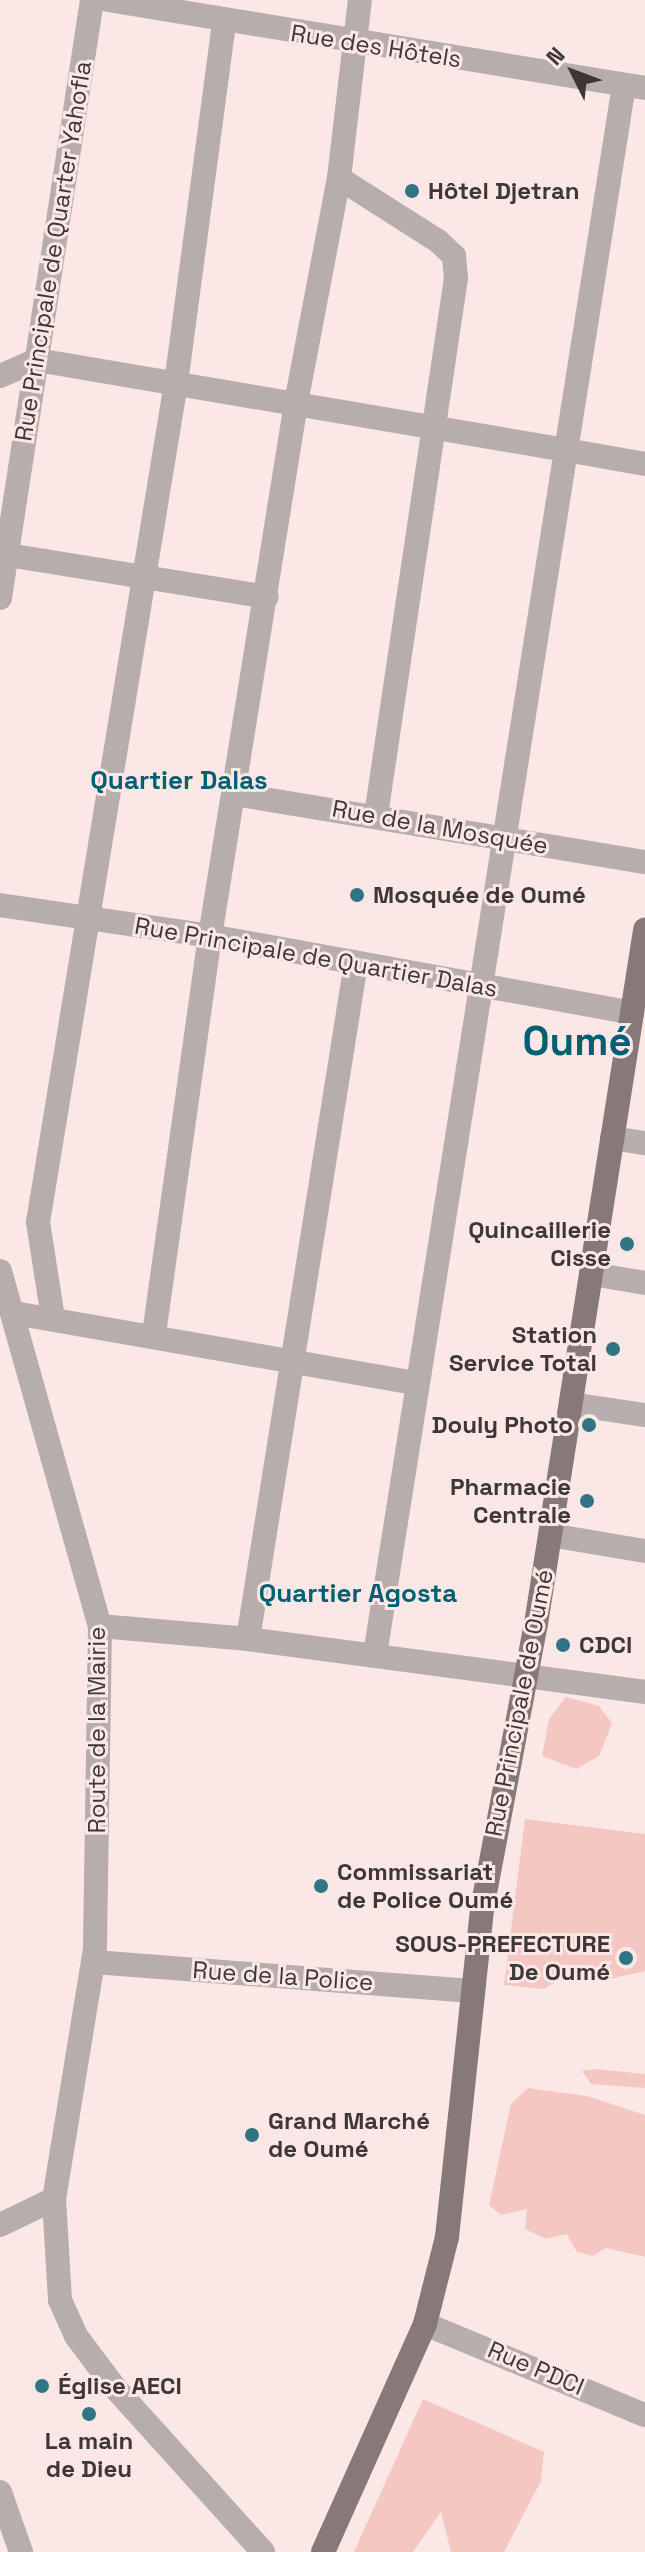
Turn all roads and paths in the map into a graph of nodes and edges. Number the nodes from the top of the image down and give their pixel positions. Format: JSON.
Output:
{"nodes":[{"id":1,"x":92,"y":0,"type":"edge"},
{"id":2,"x":108,"y":0,"type":"edge"},
{"id":3,"x":360,"y":0,"type":"edge"},
{"id":4,"x":224,"y":22,"type":"junction"},
{"id":5,"x":354,"y":43,"type":"junction"},
{"id":6,"x":635,"y":87,"type":"edge"},
{"id":7,"x":339,"y":178,"type":"junction"},
{"id":8,"x":37,"y":360,"type":"junction"},
{"id":9,"x":0,"y":376,"type":"edge"},
{"id":10,"x":176,"y":383,"type":"junction"},
{"id":11,"x":296,"y":403,"type":"junction"},
{"id":12,"x":436,"y":425,"type":"junction"},
{"id":13,"x":566,"y":450,"type":"junction"},
{"id":14,"x":645,"y":464,"type":"edge"},
{"id":15,"x":8,"y":555,"type":"junction"},
{"id":16,"x":144,"y":577,"type":"junction"},
{"id":17,"x":267,"y":597,"type":"junction"},
{"id":18,"x":0,"y":598,"type":"edge"},
{"id":19,"x":234,"y":794,"type":"junction"},
{"id":20,"x":376,"y":815,"type":"junction"},
{"id":21,"x":505,"y":837,"type":"junction"},
{"id":22,"x":645,"y":862,"type":"edge"},
{"id":23,"x":0,"y":905,"type":"edge"},
{"id":24,"x":86,"y":916,"type":"junction"},
{"id":25,"x":645,"y":930,"type":"edge"},
{"id":26,"x":210,"y":936,"type":"junction"},
{"id":27,"x":643,"y":962,"type":"edge"},
{"id":28,"x":356,"y":963,"type":"junction"},
{"id":29,"x":484,"y":987,"type":"junction"},
{"id":30,"x":632,"y":1013,"type":"junction"},
{"id":31,"x":612,"y":1138,"type":"junction"},
{"id":32,"x":645,"y":1143,"type":"edge"},
{"id":33,"x":0,"y":1271,"type":"edge"},
{"id":34,"x":592,"y":1274,"type":"junction"},
{"id":35,"x":645,"y":1283,"type":"edge"},
{"id":36,"x":14,"y":1313,"type":"junction"},
{"id":37,"x":53,"y":1318,"type":"junction"},
{"id":38,"x":154,"y":1334,"type":"junction"},
{"id":39,"x":293,"y":1358,"type":"junction"},
{"id":40,"x":417,"y":1383,"type":"junction"},
{"id":41,"x":571,"y":1404,"type":"junction"},
{"id":42,"x":645,"y":1415,"type":"edge"},
{"id":43,"x":550,"y":1535,"type":"junction"},
{"id":44,"x":645,"y":1551,"type":"edge"},
{"id":45,"x":100,"y":1626,"type":"junction"},
{"id":46,"x":248,"y":1639,"type":"junction"},
{"id":47,"x":375,"y":1655,"type":"junction"},
{"id":48,"x":526,"y":1675,"type":"junction"},
{"id":49,"x":645,"y":1692,"type":"edge"},
{"id":50,"x":94,"y":1962,"type":"junction"},
{"id":51,"x":472,"y":1991,"type":"junction"},
{"id":52,"x":54,"y":2199,"type":"junction"},
{"id":53,"x":0,"y":2225,"type":"edge"},
{"id":54,"x":425,"y":2324,"type":"junction"},
{"id":55,"x":645,"y":2415,"type":"edge"},
{"id":56,"x":0,"y":2492,"type":"edge"},
{"id":57,"x":21,"y":2552,"type":"edge"},
{"id":58,"x":263,"y":2552,"type":"edge"},
{"id":59,"x":323,"y":2552,"type":"edge"}],
"edges":[{"from":1,"to":8,"type":"street","name":"Rue Principale de Quarter Yahofla"},
{"from":2,"to":4,"type":"street","name":"Rue des Hôtels"},
{"from":3,"to":5,"type":"street"},
{"from":4,"to":5,"type":"street","name":"Rue des Hôtels"},
{"from":4,"to":10,"type":"street"},
{"from":5,"to":6,"type":"street","name":"Rue des Hôtels"},
{"from":5,"to":7,"type":"street"},
{"from":6,"to":13,"type":"street"},
{"from":7,"to":11,"type":"street"},
{"from":7,"to":12,"type":"street"},
{"from":8,"to":9,"type":"street"},
{"from":8,"to":10,"type":"street"},
{"from":8,"to":15,"type":"street","name":"Rue Principale de Quarter Yahofla"},
{"from":10,"to":11,"type":"street"},
{"from":10,"to":16,"type":"street"},
{"from":11,"to":12,"type":"street"},
{"from":11,"to":17,"type":"street"},
{"from":12,"to":13,"type":"street"},
{"from":12,"to":20,"type":"street"},
{"from":13,"to":14,"type":"street"},
{"from":13,"to":21,"type":"street"},
{"from":15,"to":16,"type":"street"},
{"from":15,"to":18,"type":"street","name":"Rue Principale de Quarter Yahofla"},
{"from":16,"to":17,"type":"street"},
{"from":16,"to":24,"type":"street"},
{"from":17,"to":19,"type":"street"},
{"from":19,"to":20,"type":"street","name":"Rue de la Mosquée"},
{"from":19,"to":26,"type":"street"},
{"from":20,"to":21,"type":"street","name":"Rue de la Mosquée"},
{"from":21,"to":22,"type":"street","name":"Rue de la Mosquée"},
{"from":21,"to":29,"type":"street"},
{"from":23,"to":24,"type":"street","name":"Rue Principale de Quartier Dalas"},
{"from":24,"to":26,"type":"street","name":"Rue Principale de Quartier Dalas"},
{"from":24,"to":37,"type":"street"},
{"from":25,"to":27,"type":"main road","name":"Rue Principale de Oumé"},
{"from":26,"to":28,"type":"street","name":"Rue Principale de Quartier Dalas"},
{"from":26,"to":38,"type":"street"},
{"from":27,"to":30,"type":"main road","name":"Rue Principale de Oumé"},
{"from":28,"to":29,"type":"street","name":"Rue Principale de Quartier Dalas"},
{"from":28,"to":39,"type":"street"},
{"from":29,"to":30,"type":"street","name":"Rue Principale de Quartier Dalas"},
{"from":29,"to":40,"type":"street"},
{"from":30,"to":31,"type":"main road","name":"Rue Principale de Oumé"},
{"from":31,"to":32,"type":"street"},
{"from":31,"to":34,"type":"main road","name":"Rue Principale de Oumé"},
{"from":33,"to":36,"type":"street","name":"Route de la Mairie"},
{"from":34,"to":35,"type":"street"},
{"from":34,"to":41,"type":"main road","name":"Rue Principale de Oumé"},
{"from":36,"to":37,"type":"street"},
{"from":36,"to":45,"type":"street","name":"Route de la Mairie"},
{"from":37,"to":38,"type":"street"},
{"from":38,"to":39,"type":"street"},
{"from":39,"to":40,"type":"street"},
{"from":39,"to":46,"type":"street"},
{"from":40,"to":47,"type":"street"},
{"from":41,"to":42,"type":"street"},
{"from":41,"to":43,"type":"main road","name":"Rue Principale de Oumé"},
{"from":43,"to":44,"type":"street"},
{"from":43,"to":48,"type":"main road","name":"Rue Principale de Oumé"},
{"from":45,"to":46,"type":"street"},
{"from":45,"to":50,"type":"street","name":"Route de la Mairie"},
{"from":46,"to":47,"type":"street"},
{"from":47,"to":48,"type":"street"},
{"from":48,"to":49,"type":"street"},
{"from":48,"to":51,"type":"main road","name":"Rue Principale de Oumé"},
{"from":50,"to":51,"type":"street","name":"Rue de la Police"},
{"from":50,"to":52,"type":"street","name":"Route de la Mairie"},
{"from":51,"to":54,"type":"main road","name":"Rue Principale de Oumé"},
{"from":52,"to":53,"type":"street"},
{"from":52,"to":58,"type":"street","name":"Route de la Mairie"},
{"from":54,"to":55,"type":"street","name":"Rue PDCI"},
{"from":54,"to":59,"type":"main road","name":"Rue Principale de Oumé"},
{"from":56,"to":57,"type":"street"}]}
